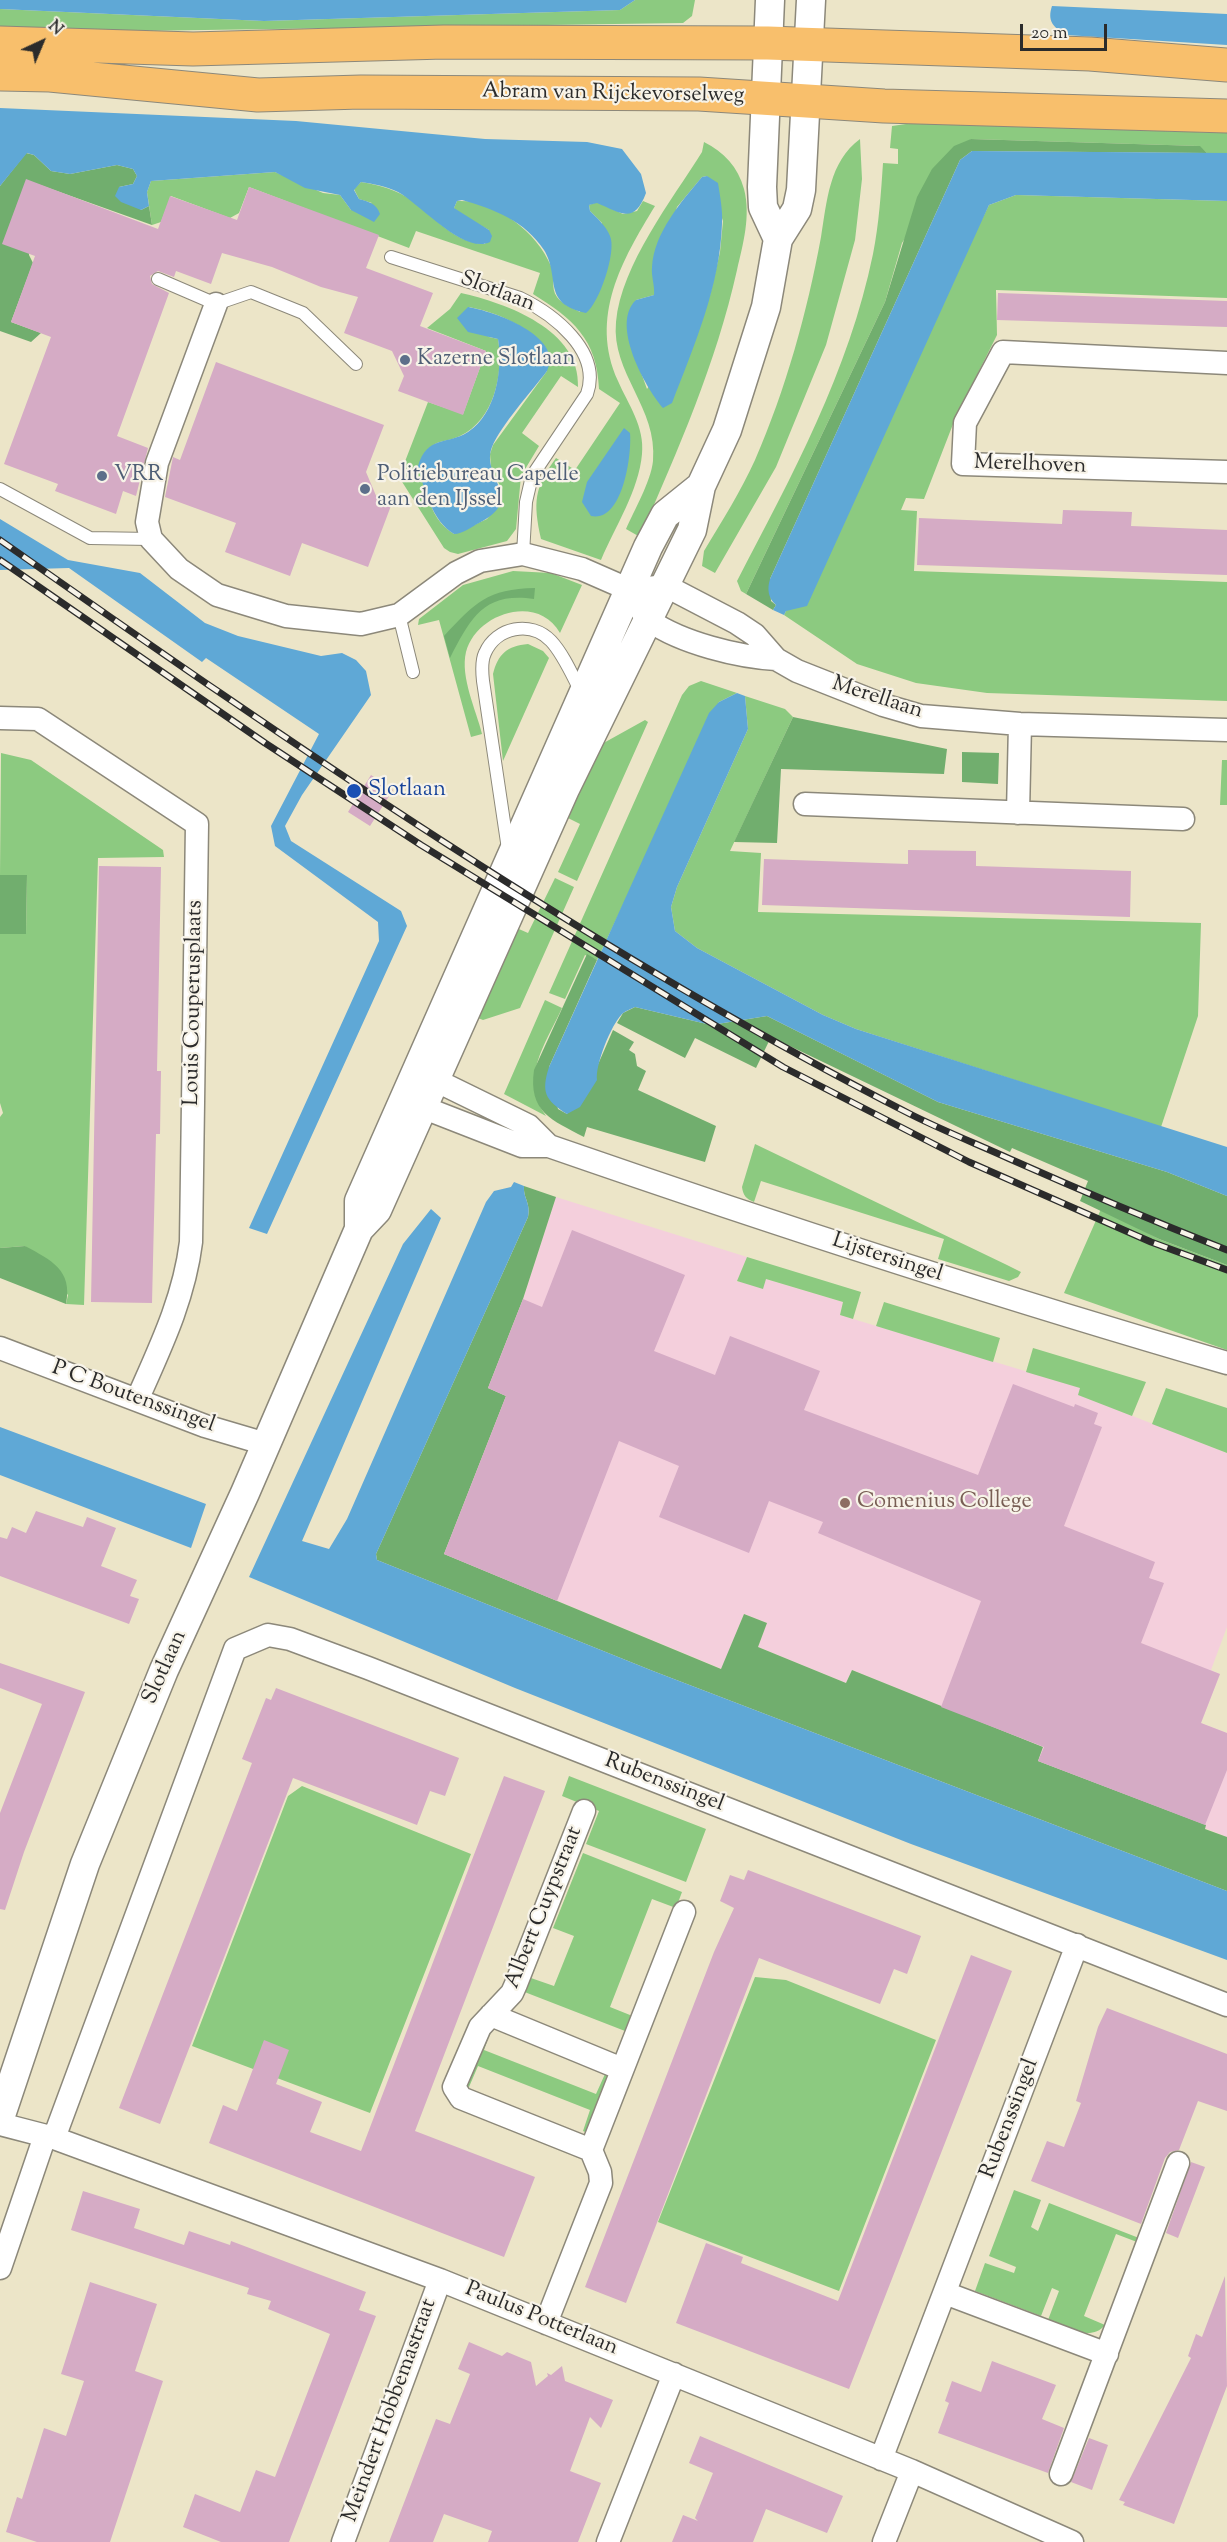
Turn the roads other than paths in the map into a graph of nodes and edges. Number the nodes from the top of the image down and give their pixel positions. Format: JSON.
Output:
{"nodes":[{"id":1,"x":770,"y":0,"type":"edge"},
{"id":2,"x":811,"y":0,"type":"edge"},
{"id":3,"x":0,"y":43,"type":"edge"},
{"id":4,"x":768,"y":43,"type":"junction"},
{"id":5,"x":809,"y":44,"type":"junction"},
{"id":6,"x":1227,"y":65,"type":"edge"},
{"id":7,"x":0,"y":74,"type":"edge"},
{"id":8,"x":767,"y":99,"type":"junction"},
{"id":9,"x":806,"y":101,"type":"junction"},
{"id":10,"x":1227,"y":116,"type":"edge"},
{"id":11,"x":778,"y":239,"type":"junction"},
{"id":12,"x":391,"y":257,"type":"dead end"},
{"id":13,"x":158,"y":279,"type":"dead end"},
{"id":14,"x":216,"y":304,"type":"junction"},
{"id":15,"x":1227,"y":363,"type":"edge"},
{"id":16,"x":356,"y":364,"type":"dead end"},
{"id":17,"x":1227,"y":472,"type":"edge"},
{"id":18,"x":700,"y":486,"type":"junction"},
{"id":19,"x":0,"y":489,"type":"edge"},
{"id":20,"x":151,"y":539,"type":"junction"},
{"id":21,"x":523,"y":554,"type":"junction"},
{"id":22,"x":666,"y":586,"type":"junction"},
{"id":23,"x":630,"y":590,"type":"junction"},
{"id":24,"x":399,"y":615,"type":"junction"},
{"id":25,"x":649,"y":620,"type":"junction"},
{"id":26,"x":776,"y":659,"type":"junction"},
{"id":27,"x":413,"y":672,"type":"dead end"},
{"id":28,"x":584,"y":696,"type":"junction"},
{"id":29,"x":0,"y":718,"type":"edge"},
{"id":30,"x":597,"y":724,"type":"junction"},
{"id":31,"x":1020,"y":724,"type":"junction"},
{"id":32,"x":1227,"y":730,"type":"edge"},
{"id":33,"x":805,"y":804,"type":"dead end"},
{"id":34,"x":1018,"y":813,"type":"junction"},
{"id":35,"x":1183,"y":819,"type":"dead end"},
{"id":36,"x":509,"y":858,"type":"junction"},
{"id":37,"x":422,"y":1091,"type":"junction"},
{"id":38,"x":0,"y":1348,"type":"edge"},
{"id":39,"x":1227,"y":1363,"type":"edge"},
{"id":40,"x":137,"y":1400,"type":"junction"},
{"id":41,"x":266,"y":1444,"type":"junction"},
{"id":42,"x":584,"y":1811,"type":"dead end"},
{"id":43,"x":684,"y":1912,"type":"dead end"},
{"id":44,"x":1077,"y":1945,"type":"junction"},
{"id":45,"x":1227,"y":2005,"type":"edge"},
{"id":46,"x":492,"y":2015,"type":"junction"},
{"id":47,"x":622,"y":2069,"type":"junction"},
{"id":48,"x":0,"y":2118,"type":"edge"},
{"id":49,"x":0,"y":2124,"type":"edge"},
{"id":50,"x":49,"y":2137,"type":"junction"},
{"id":51,"x":591,"y":2150,"type":"junction"},
{"id":52,"x":1178,"y":2163,"type":"dead end"},
{"id":53,"x":0,"y":2268,"type":"edge"},
{"id":54,"x":440,"y":2280,"type":"junction"},
{"id":55,"x":945,"y":2294,"type":"junction"},
{"id":56,"x":546,"y":2322,"type":"junction"},
{"id":57,"x":1107,"y":2354,"type":"junction"},
{"id":58,"x":674,"y":2374,"type":"junction"},
{"id":59,"x":881,"y":2459,"type":"junction"},
{"id":60,"x":912,"y":2471,"type":"junction"},
{"id":61,"x":1061,"y":2474,"type":"dead end"},
{"id":62,"x":343,"y":2542,"type":"edge"},
{"id":63,"x":608,"y":2542,"type":"edge"},
{"id":64,"x":884,"y":2542,"type":"edge"},
{"id":65,"x":1072,"y":2542,"type":"edge"}],
"edges":[{"from":1,"to":4,"type":"street"},
{"from":2,"to":5,"type":"street","name":"Slotlaan"},
{"from":3,"to":4,"type":"main road"},
{"from":4,"to":5,"type":"main road"},
{"from":4,"to":8,"type":"street"},
{"from":5,"to":6,"type":"main road"},
{"from":5,"to":9,"type":"street","name":"Slotlaan"},
{"from":7,"to":8,"type":"main road","name":"Abram van Rijckevorselweg"},
{"from":8,"to":9,"type":"main road","name":"Abram van Rijckevorselweg"},
{"from":8,"to":11,"type":"street"},
{"from":9,"to":10,"type":"main road","name":"Abram van Rijckevorselweg"},
{"from":9,"to":11,"type":"street","name":"Slotlaan"},
{"from":11,"to":18,"type":"street","name":"Slotlaan"},
{"from":12,"to":21,"type":"lane","name":"Slotlaan"},
{"from":13,"to":14,"type":"lane"},
{"from":14,"to":16,"type":"lane"},
{"from":14,"to":20,"type":"street"},
{"from":15,"to":17,"type":"street","name":"Merelhoven"},
{"from":18,"to":22,"type":"street","name":"Slotlaan"},
{"from":18,"to":23,"type":"street","name":"Slotlaan"},
{"from":19,"to":20,"type":"lane"},
{"from":20,"to":24,"type":"street"},
{"from":21,"to":23,"type":"street"},
{"from":21,"to":24,"type":"street"},
{"from":22,"to":23,"type":"street"},
{"from":22,"to":25,"type":"street","name":"Slotlaan"},
{"from":22,"to":26,"type":"street","name":"Merellaan"},
{"from":23,"to":25,"type":"street"},
{"from":23,"to":28,"type":"street","name":"Slotlaan"},
{"from":24,"to":27,"type":"lane"},
{"from":25,"to":26,"type":"street","name":"Merellaan"},
{"from":25,"to":30,"type":"street","name":"Slotlaan"},
{"from":26,"to":31,"type":"street","name":"Merellaan"},
{"from":28,"to":30,"type":"lane"},
{"from":28,"to":36,"type":"street","name":"Slotlaan"},
{"from":28,"to":36,"type":"lane"},
{"from":29,"to":40,"type":"street","name":"Louis Couperusplaats"},
{"from":30,"to":37,"type":"street","name":"Slotlaan"},
{"from":31,"to":32,"type":"street","name":"Merellaan"},
{"from":31,"to":34,"type":"street"},
{"from":33,"to":34,"type":"street"},
{"from":34,"to":35,"type":"street"},
{"from":36,"to":37,"type":"street","name":"Slotlaan"},
{"from":37,"to":39,"type":"street","name":"Lijstersingel"},
{"from":37,"to":41,"type":"street","name":"Slotlaan"},
{"from":38,"to":40,"type":"street","name":"P C Boutenssingel"},
{"from":40,"to":41,"type":"street","name":"P C Boutenssingel"},
{"from":41,"to":48,"type":"street","name":"Slotlaan"},
{"from":42,"to":46,"type":"street","name":"Albert Cuypstraat"},
{"from":43,"to":47,"type":"street"},
{"from":44,"to":45,"type":"street","name":"Rubenssingel"},
{"from":44,"to":50,"type":"street","name":"Rubenssingel"},
{"from":44,"to":55,"type":"street","name":"Rubenssingel"},
{"from":46,"to":47,"type":"street"},
{"from":46,"to":51,"type":"street","name":"Albert Cuypstraat"},
{"from":47,"to":51,"type":"street"},
{"from":49,"to":50,"type":"street","name":"Paulus Potterlaan"},
{"from":50,"to":53,"type":"street"},
{"from":50,"to":54,"type":"street","name":"Paulus Potterlaan"},
{"from":51,"to":56,"type":"street"},
{"from":52,"to":57,"type":"street"},
{"from":54,"to":56,"type":"street","name":"Paulus Potterlaan"},
{"from":54,"to":62,"type":"street","name":"Meindert Hobbemastraat"},
{"from":55,"to":57,"type":"street"},
{"from":55,"to":59,"type":"street","name":"Rubenssingel"},
{"from":56,"to":58,"type":"street","name":"Paulus Potterlaan"},
{"from":57,"to":61,"type":"street"},
{"from":58,"to":59,"type":"street","name":"Paulus Potterlaan"},
{"from":58,"to":63,"type":"street"},
{"from":59,"to":60,"type":"street","name":"Paulus Potterlaan"},
{"from":60,"to":64,"type":"street"},
{"from":60,"to":65,"type":"street","name":"Paulus Potterlaan"}]}
